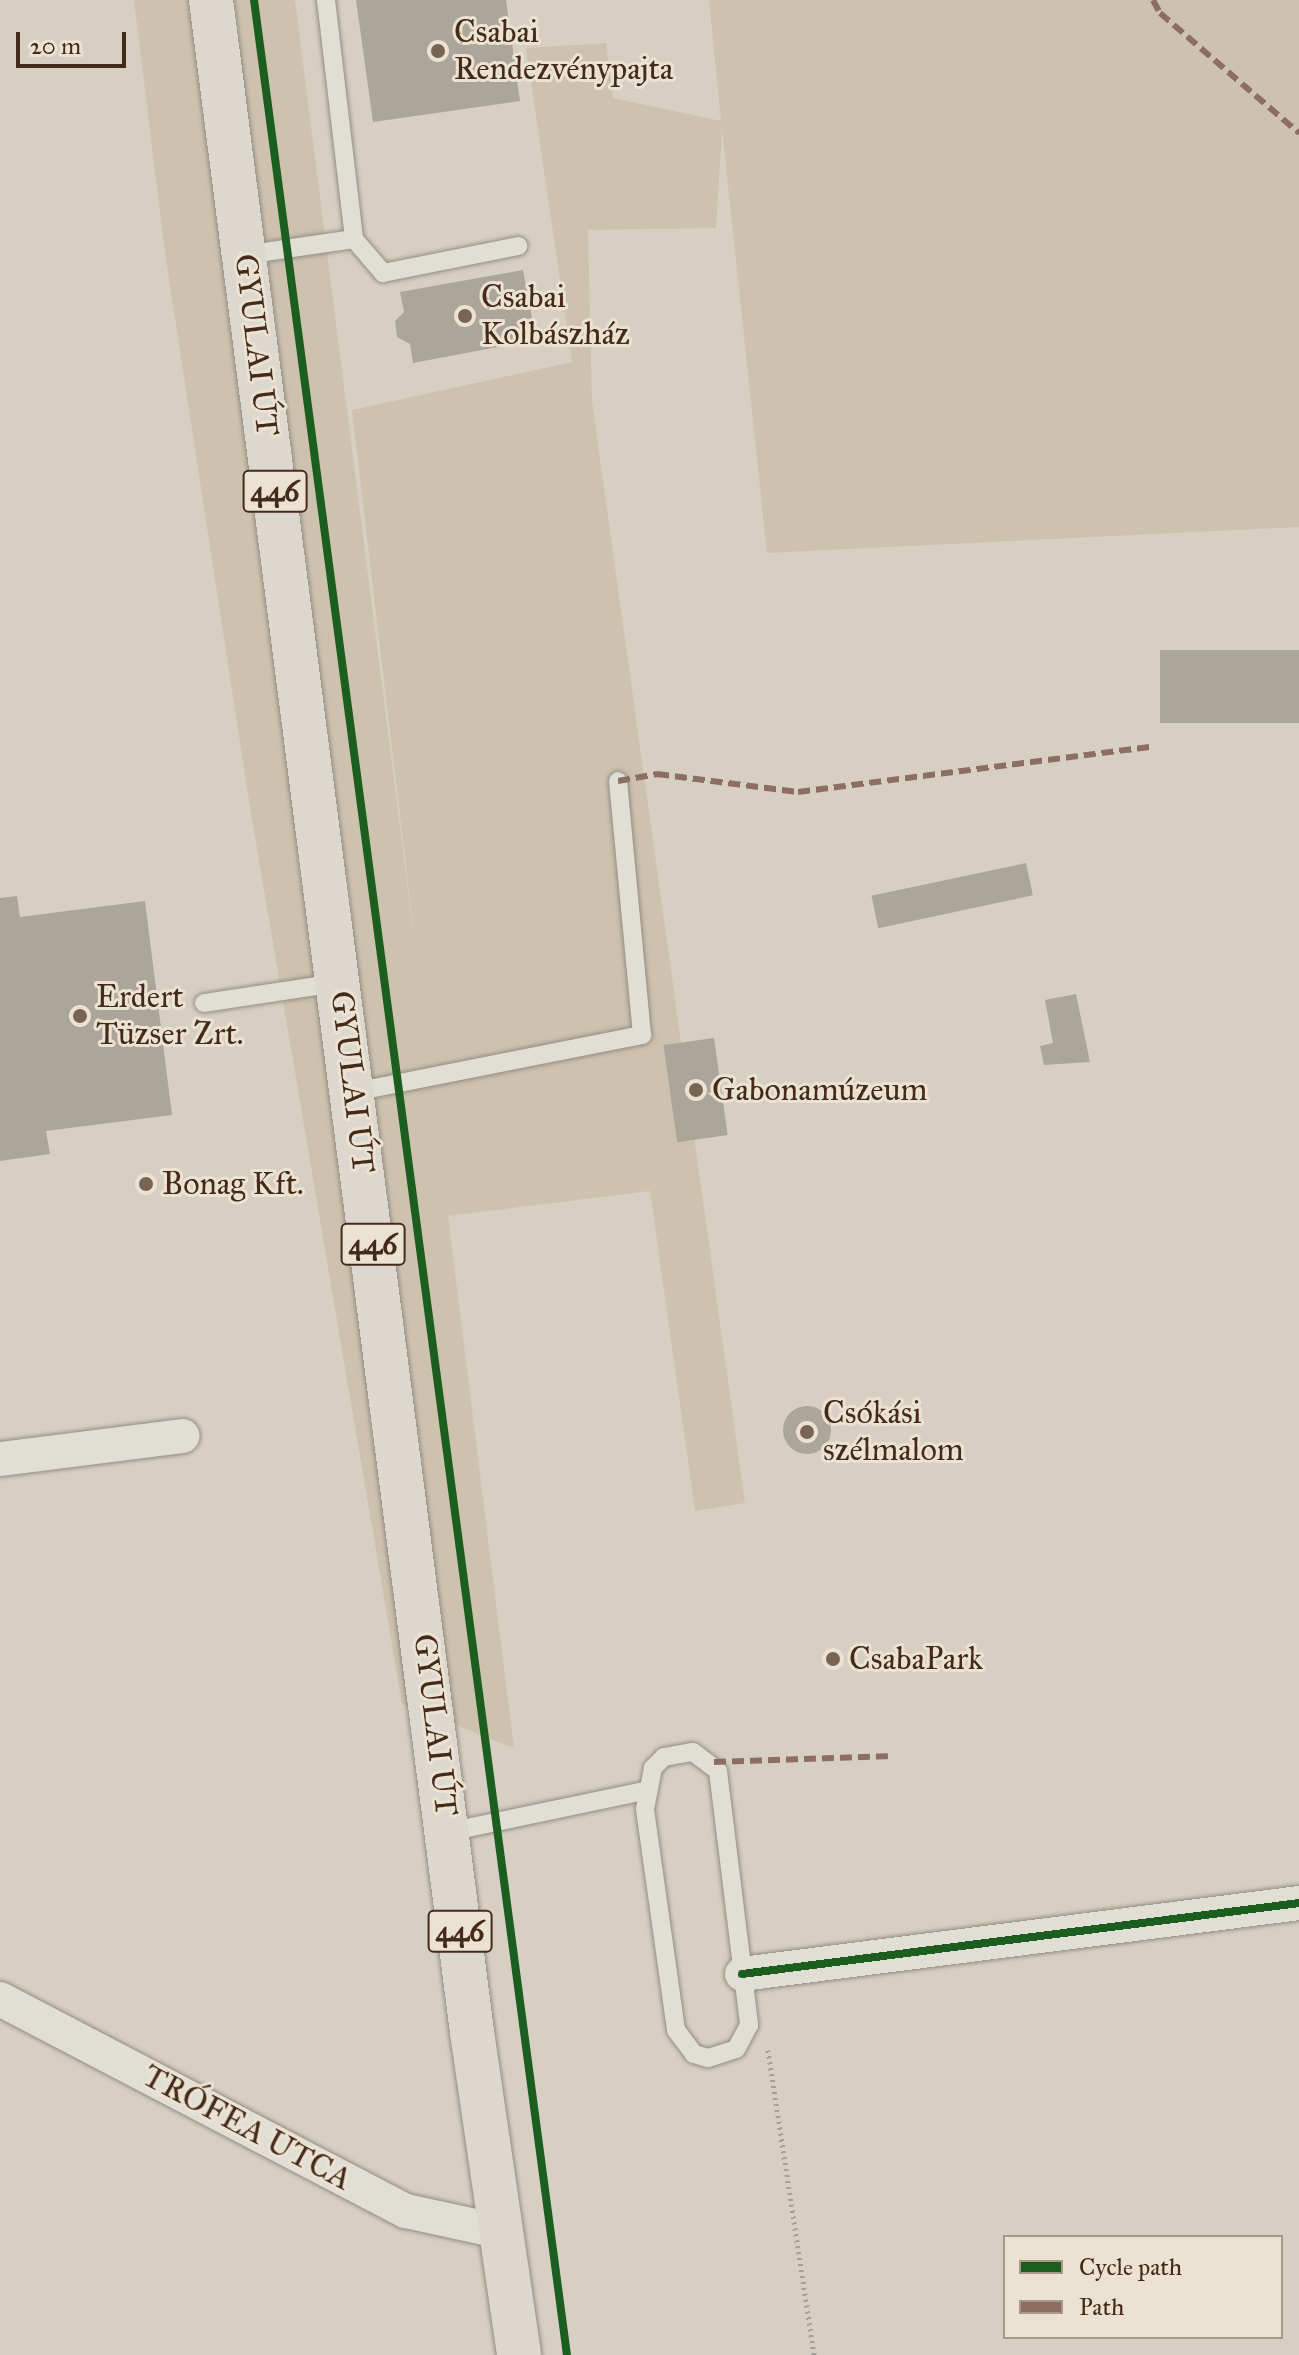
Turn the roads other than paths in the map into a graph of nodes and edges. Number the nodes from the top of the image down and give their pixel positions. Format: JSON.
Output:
{"nodes":[{"id":1,"x":211,"y":0,"type":"edge"},
{"id":2,"x":326,"y":0,"type":"edge"},
{"id":3,"x":354,"y":239,"type":"junction"},
{"id":4,"x":518,"y":246,"type":"dead end"},
{"id":5,"x":244,"y":255,"type":"junction"},
{"id":6,"x":618,"y":781,"type":"dead end"},
{"id":7,"x":339,"y":982,"type":"junction"},
{"id":8,"x":204,"y":1003,"type":"dead end"},
{"id":9,"x":354,"y":1092,"type":"junction"},
{"id":10,"x":183,"y":1436,"type":"dead end"},
{"id":11,"x":0,"y":1459,"type":"edge"},
{"id":12,"x":645,"y":1791,"type":"junction"},
{"id":13,"x":448,"y":1832,"type":"junction"},
{"id":14,"x":1299,"y":1903,"type":"edge"},
{"id":15,"x":742,"y":1974,"type":"junction"},
{"id":16,"x":0,"y":1999,"type":"edge"},
{"id":17,"x":503,"y":2232,"type":"junction"},
{"id":18,"x":519,"y":2355,"type":"edge"}],
"edges":[{"from":1,"to":5,"type":"main road","name":"GYULAI ÚT","number":"446"},
{"from":2,"to":3,"type":"lane"},
{"from":3,"to":4,"type":"lane"},
{"from":3,"to":5,"type":"lane"},
{"from":5,"to":7,"type":"main road","name":"GYULAI ÚT","number":"446"},
{"from":6,"to":9,"type":"lane"},
{"from":7,"to":8,"type":"lane"},
{"from":7,"to":9,"type":"main road","name":"GYULAI ÚT","number":"446"},
{"from":9,"to":13,"type":"main road","name":"GYULAI ÚT","number":"446"},
{"from":10,"to":11,"type":"street"},
{"from":12,"to":13,"type":"lane"},
{"from":12,"to":15,"type":"lane"},
{"from":12,"to":15,"type":"lane"},
{"from":13,"to":17,"type":"main road","name":"GYULAI ÚT","number":"446"},
{"from":14,"to":15,"type":"street"},
{"from":16,"to":17,"type":"street","name":"TRÓFEA UTCA"},
{"from":17,"to":18,"type":"main road","name":"GYULAI ÚT","number":"446"}]}
